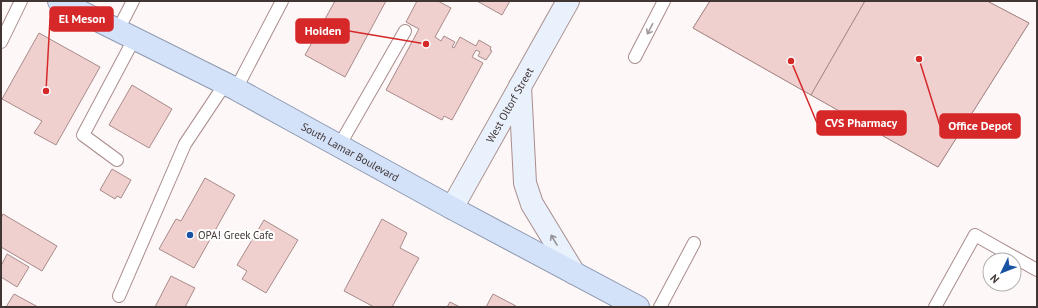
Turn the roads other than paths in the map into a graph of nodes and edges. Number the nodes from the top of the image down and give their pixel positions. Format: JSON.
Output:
{"nodes":[{"id":1,"x":21,"y":1,"type":"edge"},
{"id":2,"x":59,"y":1,"type":"edge"},
{"id":3,"x":133,"y":1,"type":"edge"},
{"id":4,"x":282,"y":1,"type":"edge"},
{"id":5,"x":568,"y":1,"type":"edge"},
{"id":6,"x":664,"y":1,"type":"edge"},
{"id":7,"x":405,"y":31,"type":"dead end"},
{"id":8,"x":126,"y":34,"type":"junction"},
{"id":9,"x":1,"y":42,"type":"edge"},
{"id":10,"x":635,"y":57,"type":"dead end"},
{"id":11,"x":520,"y":86,"type":"junction"},
{"id":12,"x":231,"y":87,"type":"junction"},
{"id":13,"x":339,"y":146,"type":"junction"},
{"id":14,"x":117,"y":160,"type":"dead end"},
{"id":15,"x":452,"y":208,"type":"junction"},
{"id":16,"x":694,"y":243,"type":"dead end"},
{"id":17,"x":1037,"y":270,"type":"edge"},
{"id":18,"x":574,"y":273,"type":"junction"},
{"id":19,"x":119,"y":296,"type":"dead end"},
{"id":20,"x":638,"y":307,"type":"edge"},
{"id":21,"x":660,"y":307,"type":"edge"},
{"id":22,"x":935,"y":307,"type":"edge"}],
"edges":[{"from":1,"to":9,"type":"lane"},
{"from":2,"to":8,"type":"main road","name":"South Lamar Boulevard"},
{"from":3,"to":8,"type":"lane"},
{"from":4,"to":12,"type":"lane"},
{"from":5,"to":11,"type":"main road","name":"West Oltorf Street"},
{"from":6,"to":10,"type":"lane","one_way":true},
{"from":7,"to":13,"type":"lane"},
{"from":8,"to":12,"type":"main road","name":"South Lamar Boulevard"},
{"from":8,"to":14,"type":"lane"},
{"from":11,"to":15,"type":"main road","name":"West Oltorf Street"},
{"from":18,"to":11,"type":"main road","one_way":true},
{"from":12,"to":13,"type":"main road","name":"South Lamar Boulevard"},
{"from":12,"to":19,"type":"lane"},
{"from":13,"to":15,"type":"main road","name":"South Lamar Boulevard"},
{"from":15,"to":18,"type":"main road","name":"South Lamar Boulevard"},
{"from":16,"to":21,"type":"lane"},
{"from":17,"to":22,"type":"lane"},
{"from":18,"to":20,"type":"main road","name":"South Lamar Boulevard"}]}
